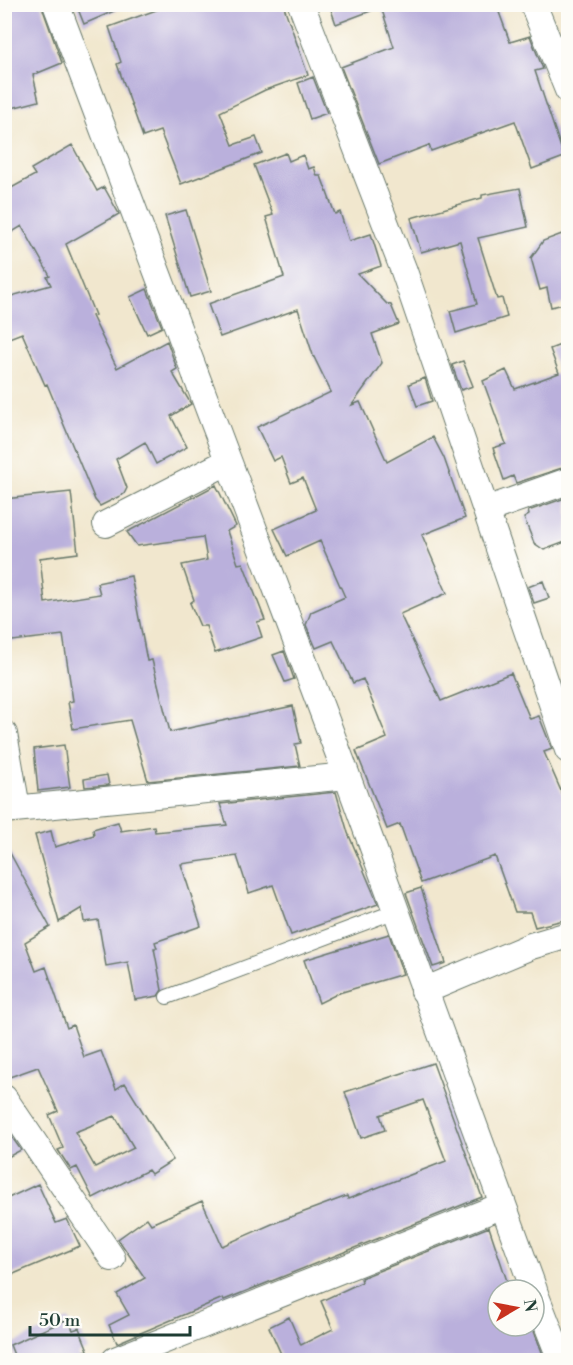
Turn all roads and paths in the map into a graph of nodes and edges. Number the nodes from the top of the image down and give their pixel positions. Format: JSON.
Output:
{"nodes":[{"id":1,"x":56,"y":4,"type":"edge"},
{"id":2,"x":301,"y":4,"type":"edge"},
{"id":3,"x":534,"y":4,"type":"edge"},
{"id":4,"x":568,"y":90,"type":"edge"},
{"id":5,"x":227,"y":462,"type":"junction"},
{"id":6,"x":568,"y":481,"type":"edge"},
{"id":7,"x":486,"y":510,"type":"junction"},
{"id":8,"x":106,"y":524,"type":"dead end"},
{"id":9,"x":4,"y":734,"type":"edge"},
{"id":10,"x":568,"y":750,"type":"edge"},
{"id":11,"x":347,"y":776,"type":"junction"},
{"id":12,"x":11,"y":809,"type":"edge"},
{"id":13,"x":396,"y":911,"type":"junction"},
{"id":14,"x":568,"y":935,"type":"edge"},
{"id":15,"x":424,"y":991,"type":"junction"},
{"id":16,"x":167,"y":997,"type":"dead end"},
{"id":17,"x":4,"y":1098,"type":"edge"},
{"id":18,"x":501,"y":1206,"type":"junction"},
{"id":19,"x":112,"y":1258,"type":"dead end"},
{"id":20,"x":529,"y":1278,"type":"edge"},
{"id":21,"x":546,"y":1322,"type":"edge"},
{"id":22,"x":115,"y":1360,"type":"edge"},
{"id":23,"x":561,"y":1360,"type":"edge"}],
"edges":[{"from":1,"to":5,"type":"street"},
{"from":2,"to":7,"type":"street"},
{"from":3,"to":4,"type":"street"},
{"from":5,"to":8,"type":"street"},
{"from":5,"to":11,"type":"street"},
{"from":6,"to":7,"type":"street"},
{"from":7,"to":10,"type":"street"},
{"from":9,"to":12,"type":"street"},
{"from":11,"to":12,"type":"street"},
{"from":11,"to":13,"type":"street"},
{"from":13,"to":15,"type":"street"},
{"from":13,"to":16,"type":"lane"},
{"from":14,"to":15,"type":"street"},
{"from":15,"to":18,"type":"street"},
{"from":17,"to":19,"type":"street"},
{"from":18,"to":20,"type":"street"},
{"from":18,"to":22,"type":"street"},
{"from":21,"to":23,"type":"street"}]}
